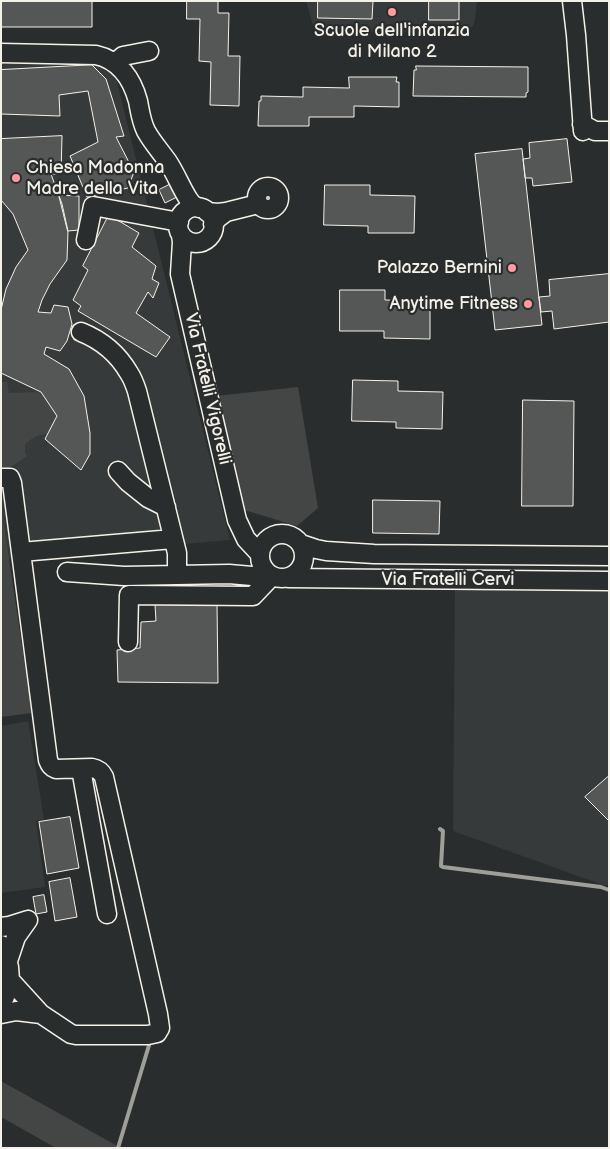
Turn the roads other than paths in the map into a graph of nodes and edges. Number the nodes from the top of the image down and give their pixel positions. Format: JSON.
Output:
{"nodes":[{"id":1,"x":572,"y":1,"type":"edge"},
{"id":2,"x":149,"y":51,"type":"dead end"},
{"id":3,"x":1,"y":53,"type":"edge"},
{"id":4,"x":115,"y":63,"type":"junction"},
{"id":5,"x":609,"y":131,"type":"edge"},
{"id":6,"x":258,"y":204,"type":"dead end"},
{"id":7,"x":194,"y":219,"type":"junction"},
{"id":8,"x":86,"y":240,"type":"dead end"},
{"id":9,"x":197,"y":243,"type":"junction"},
{"id":10,"x":180,"y":262,"type":"junction"},
{"id":11,"x":81,"y":332,"type":"dead end"},
{"id":12,"x":118,"y":471,"type":"dead end"},
{"id":13,"x":1,"y":478,"type":"edge"},
{"id":14,"x":166,"y":508,"type":"junction"},
{"id":15,"x":236,"y":516,"type":"junction"},
{"id":16,"x":275,"y":535,"type":"junction"},
{"id":17,"x":173,"y":539,"type":"junction"},
{"id":18,"x":301,"y":544,"type":"junction"},
{"id":19,"x":22,"y":552,"type":"junction"},
{"id":20,"x":609,"y":556,"type":"edge"},
{"id":21,"x":270,"y":568,"type":"junction"},
{"id":22,"x":67,"y":572,"type":"dead end"},
{"id":23,"x":178,"y":575,"type":"junction"},
{"id":24,"x":609,"y":581,"type":"edge"},
{"id":25,"x":128,"y":642,"type":"dead end"},
{"id":26,"x":81,"y":769,"type":"junction"},
{"id":27,"x":108,"y":914,"type":"dead end"},
{"id":28,"x":1,"y":926,"type":"edge"},
{"id":29,"x":5,"y":953,"type":"edge"},
{"id":30,"x":10,"y":980,"type":"junction"},
{"id":31,"x":1,"y":1004,"type":"edge"},
{"id":32,"x":1,"y":1014,"type":"edge"},
{"id":33,"x":41,"y":1014,"type":"junction"}],
"edges":[{"from":1,"to":5,"type":"street"},
{"from":2,"to":4,"type":"street"},
{"from":3,"to":4,"type":"street"},
{"from":4,"to":7,"type":"street"},
{"from":6,"to":7,"type":"street"},
{"from":7,"to":8,"type":"street"},
{"from":7,"to":9,"type":"street"},
{"from":7,"to":9,"type":"street"},
{"from":7,"to":10,"type":"street","name":"Via Fratelli Vigorelli"},
{"from":9,"to":10,"type":"street"},
{"from":10,"to":15,"type":"street","name":"Via Fratelli Vigorelli"},
{"from":11,"to":14,"type":"street"},
{"from":12,"to":14,"type":"street"},
{"from":13,"to":19,"type":"street"},
{"from":14,"to":17,"type":"street"},
{"from":15,"to":16,"type":"street"},
{"from":15,"to":21,"type":"street","name":"Via Fratelli Vigorelli"},
{"from":16,"to":18,"type":"street"},
{"from":16,"to":21,"type":"street"},
{"from":17,"to":19,"type":"street"},
{"from":17,"to":23,"type":"street"},
{"from":18,"to":20,"type":"street","name":"Via Fratelli Cervi"},
{"from":18,"to":21,"type":"street"},
{"from":19,"to":26,"type":"street"},
{"from":21,"to":23,"type":"street"},
{"from":21,"to":24,"type":"street","name":"Via Fratelli Cervi"},
{"from":21,"to":25,"type":"street"},
{"from":22,"to":23,"type":"street"},
{"from":26,"to":27,"type":"street"},
{"from":26,"to":33,"type":"street"},
{"from":28,"to":29,"type":"street"},
{"from":29,"to":30,"type":"street"},
{"from":30,"to":31,"type":"street"},
{"from":30,"to":33,"type":"street"},
{"from":32,"to":33,"type":"street"}]}
